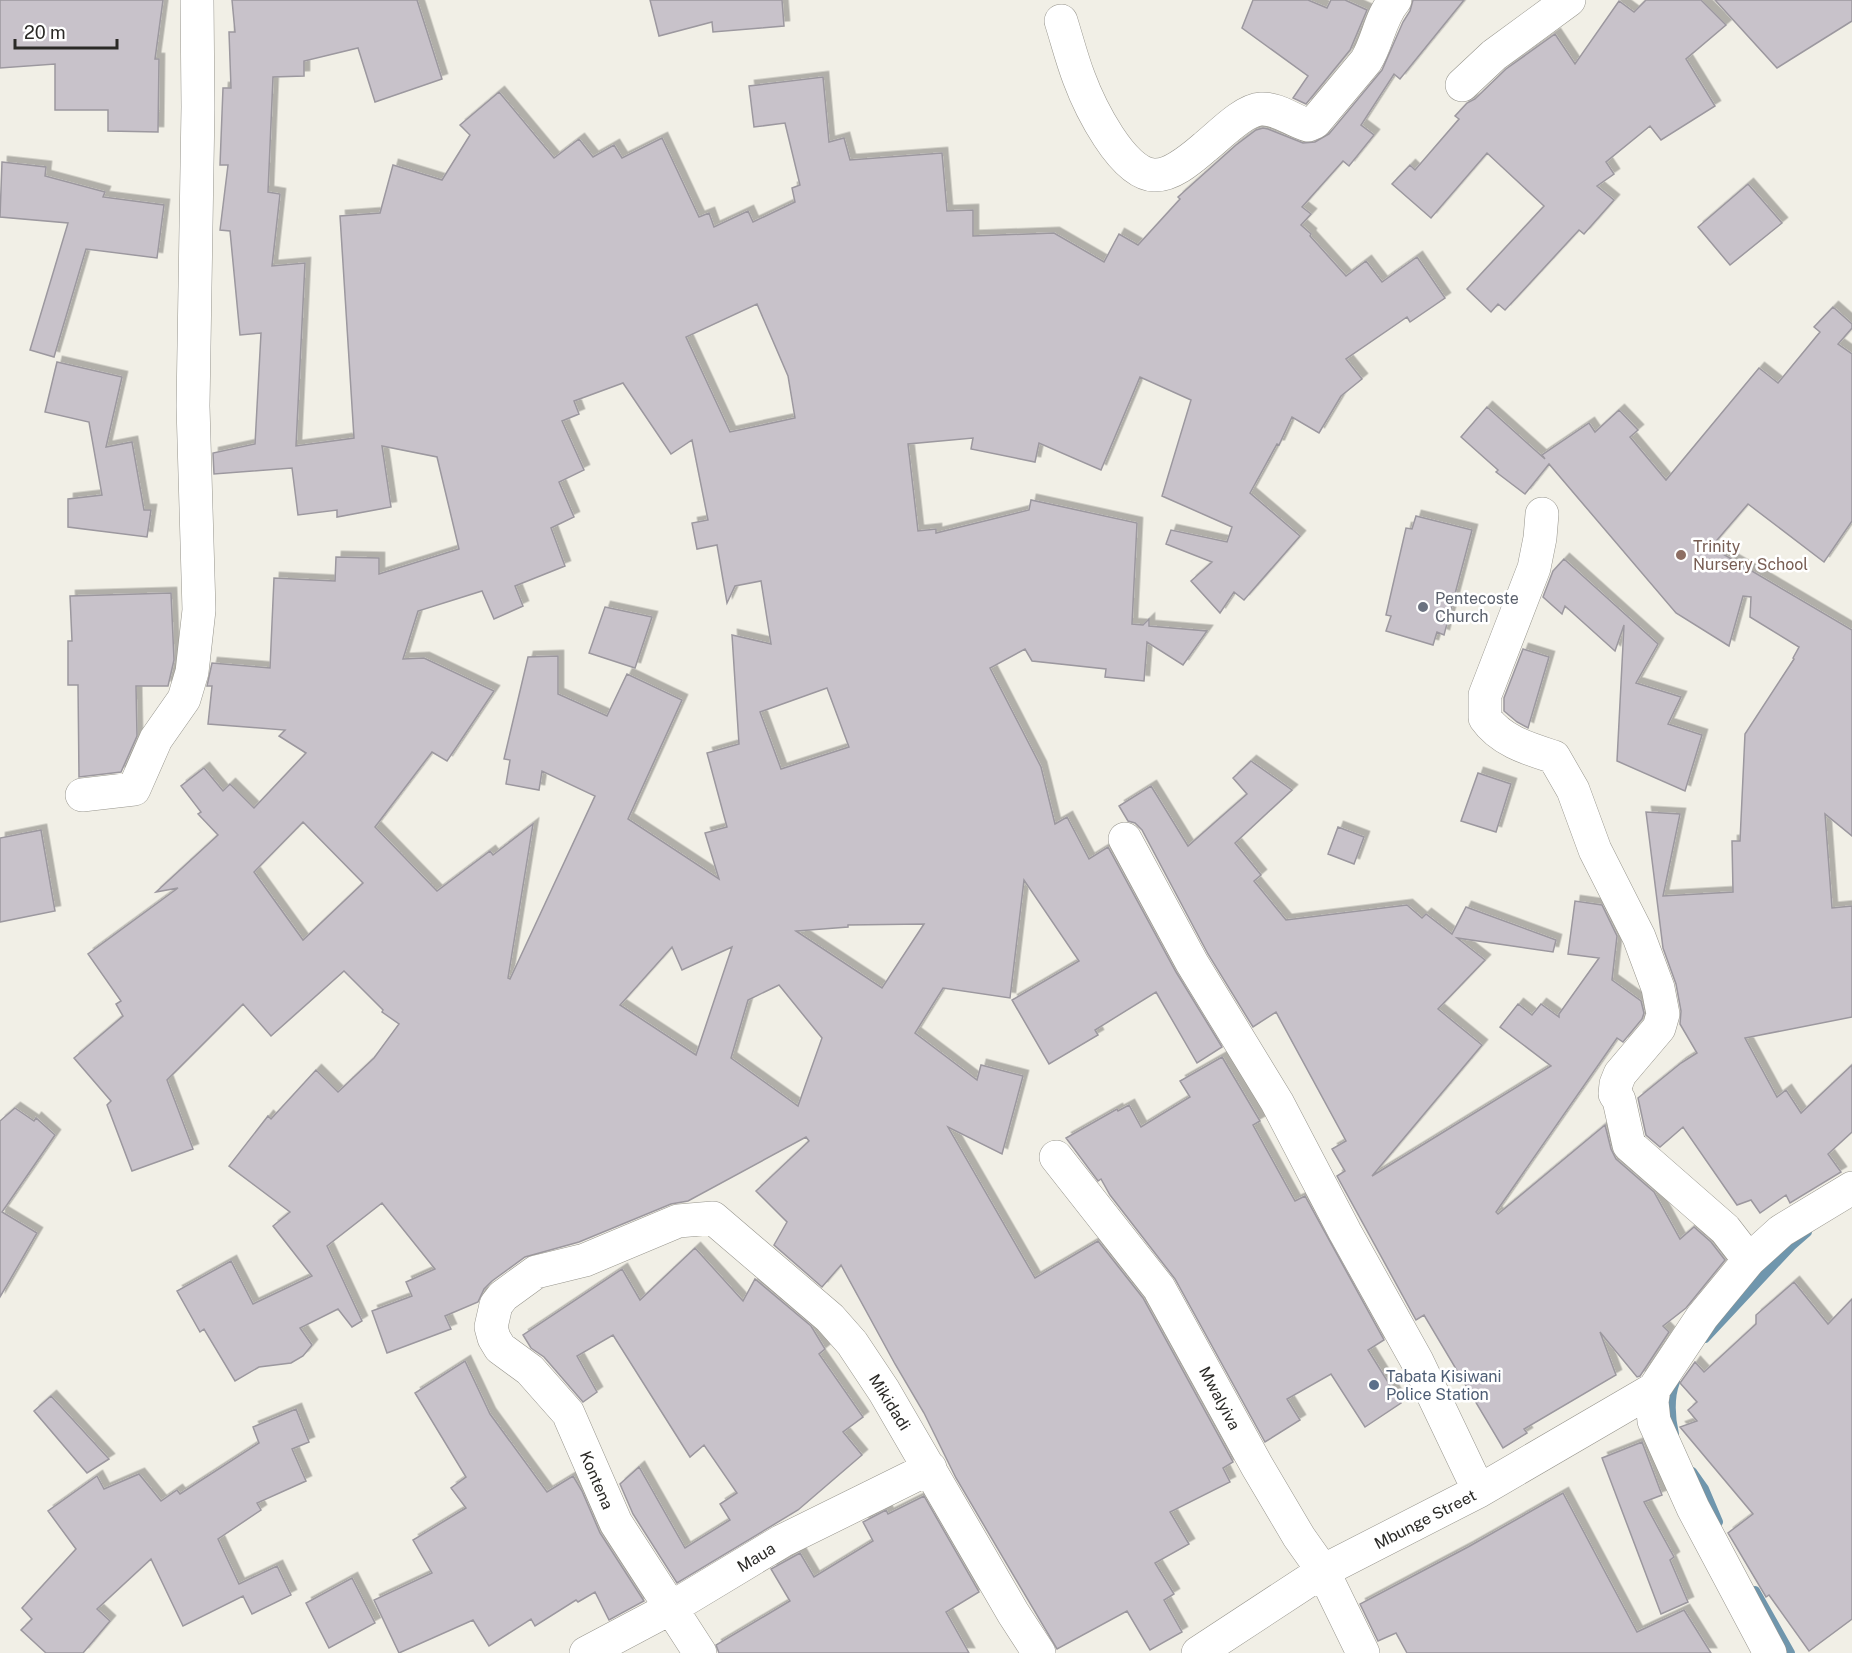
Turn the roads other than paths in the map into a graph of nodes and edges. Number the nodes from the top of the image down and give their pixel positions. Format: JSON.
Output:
{"nodes":[{"id":1,"x":197,"y":0,"type":"edge"},
{"id":2,"x":1395,"y":0,"type":"edge"},
{"id":3,"x":1569,"y":0,"type":"edge"},
{"id":4,"x":1061,"y":21,"type":"dead end"},
{"id":5,"x":1462,"y":85,"type":"dead end"},
{"id":6,"x":1542,"y":514,"type":"dead end"},
{"id":7,"x":82,"y":795,"type":"dead end"},
{"id":8,"x":1125,"y":839,"type":"dead end"},
{"id":9,"x":1056,"y":1157,"type":"dead end"},
{"id":10,"x":1852,"y":1188,"type":"edge"},
{"id":11,"x":1749,"y":1260,"type":"junction"},
{"id":12,"x":492,"y":1316,"type":"joint"},
{"id":13,"x":1654,"y":1389,"type":"junction"},
{"id":14,"x":930,"y":1468,"type":"junction"},
{"id":15,"x":1479,"y":1491,"type":"junction"},
{"id":16,"x":1323,"y":1571,"type":"junction"},
{"id":17,"x":671,"y":1608,"type":"junction"},
{"id":18,"x":586,"y":1653,"type":"edge"},
{"id":19,"x":700,"y":1653,"type":"edge"},
{"id":20,"x":1040,"y":1653,"type":"edge"},
{"id":21,"x":1198,"y":1653,"type":"edge"},
{"id":22,"x":1363,"y":1653,"type":"edge"},
{"id":23,"x":1770,"y":1653,"type":"edge"}],
"edges":[{"from":1,"to":7,"type":"street"},
{"from":2,"to":4,"type":"street"},
{"from":3,"to":5,"type":"street"},
{"from":6,"to":11,"type":"street"},
{"from":8,"to":15,"type":"street"},
{"from":9,"to":16,"type":"street","name":"Mwalyiva"},
{"from":10,"to":11,"type":"street"},
{"from":11,"to":13,"type":"street"},
{"from":12,"to":14,"type":"street","name":"Mikidadi"},
{"from":12,"to":17,"type":"street","name":"Kontena"},
{"from":13,"to":15,"type":"street","name":"Mbunge Street"},
{"from":13,"to":23,"type":"street"},
{"from":14,"to":17,"type":"street","name":"Maua"},
{"from":14,"to":20,"type":"street","name":"Mikidadi"},
{"from":15,"to":16,"type":"street","name":"Mbunge Street"},
{"from":16,"to":21,"type":"street","name":"Mbunge Street"},
{"from":16,"to":22,"type":"street","name":"Mwalyiva"},
{"from":17,"to":18,"type":"street","name":"Maua"},
{"from":17,"to":19,"type":"street","name":"Kontena"}]}
